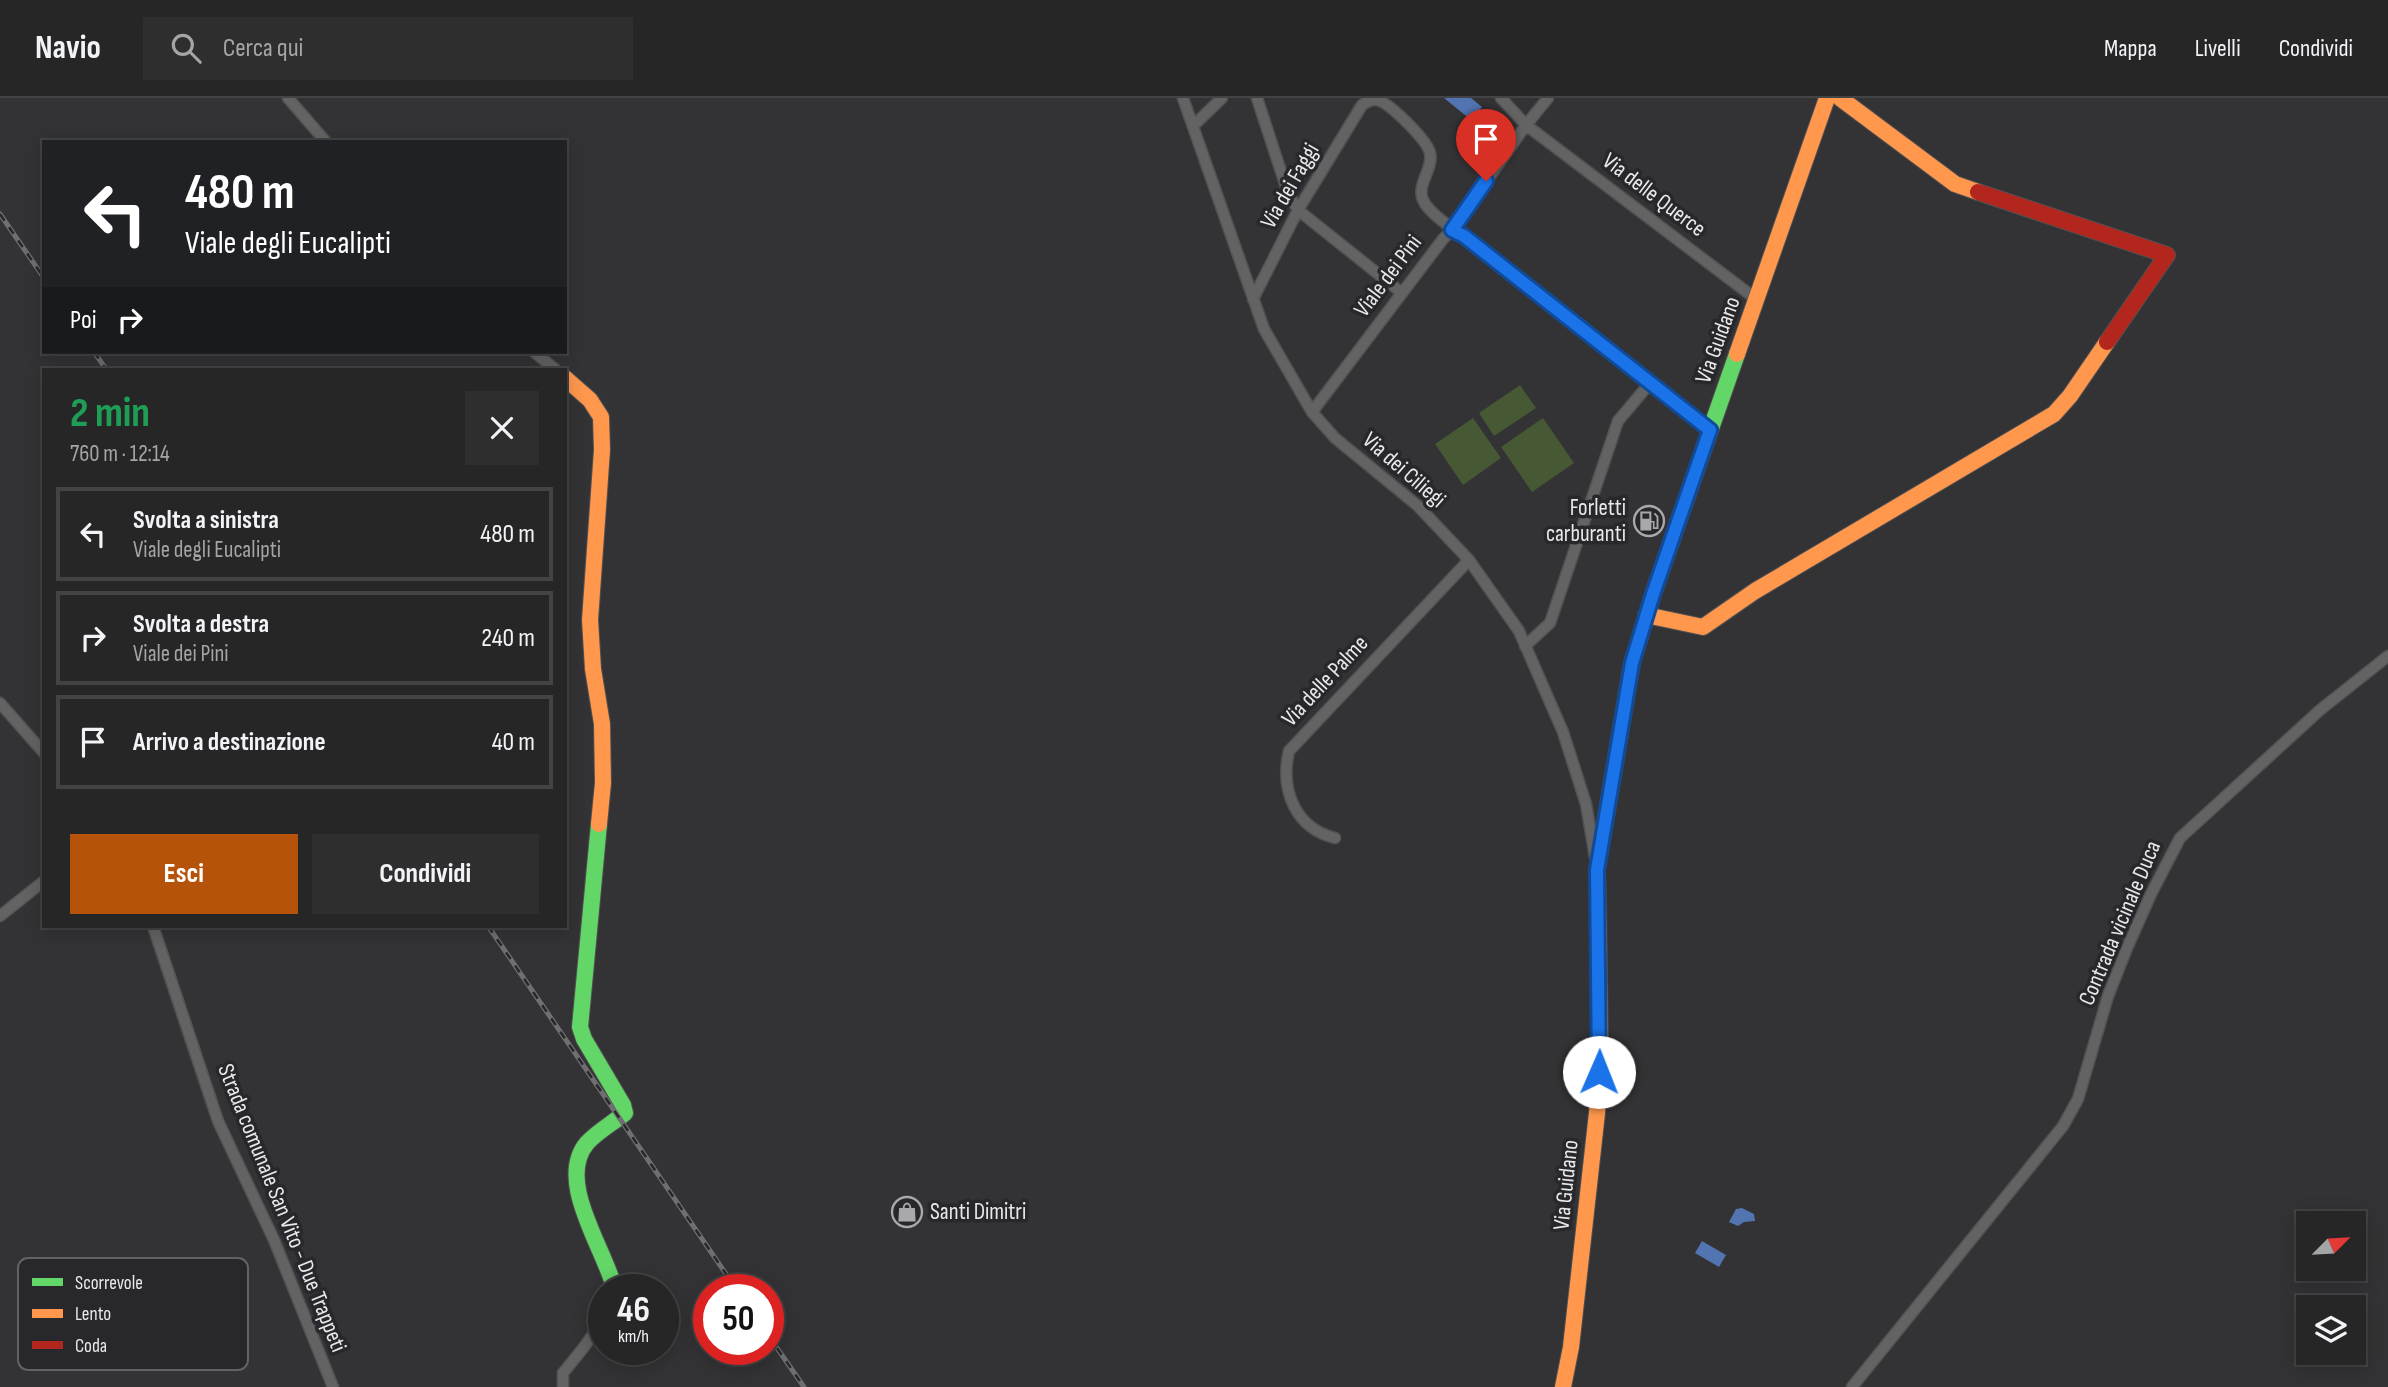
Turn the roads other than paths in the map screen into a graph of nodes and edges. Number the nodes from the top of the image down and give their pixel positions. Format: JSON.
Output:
{"nodes":[{"id":1,"x":288,"y":98,"type":"edge"},
{"id":2,"x":1184,"y":98,"type":"edge"},
{"id":3,"x":1222,"y":98,"type":"edge"},
{"id":4,"x":1257,"y":98,"type":"edge"},
{"id":5,"x":1501,"y":98,"type":"edge"},
{"id":6,"x":1548,"y":98,"type":"edge"},
{"id":7,"x":1827,"y":98,"type":"edge"},
{"id":8,"x":1840,"y":98,"type":"edge"},
{"id":9,"x":1526,"y":125,"type":"junction"},
{"id":10,"x":1193,"y":126,"type":"junction"},
{"id":11,"x":324,"y":140,"type":"edge"},
{"id":12,"x":1298,"y":211,"type":"junction"},
{"id":13,"x":1452,"y":230,"type":"junction"},
{"id":14,"x":1402,"y":293,"type":"junction"},
{"id":15,"x":1253,"y":299,"type":"junction"},
{"id":16,"x":1756,"y":299,"type":"junction"},
{"id":17,"x":536,"y":354,"type":"edge"},
{"id":18,"x":554,"y":368,"type":"edge"},
{"id":19,"x":567,"y":381,"type":"edge"},
{"id":20,"x":1650,"y":383,"type":"junction"},
{"id":21,"x":1312,"y":412,"type":"junction"},
{"id":22,"x":1710,"y":430,"type":"junction"},
{"id":23,"x":1469,"y":560,"type":"junction"},
{"id":24,"x":1646,"y":615,"type":"junction"},
{"id":25,"x":1525,"y":646,"type":"junction"},
{"id":26,"x":2388,"y":656,"type":"edge"},
{"id":27,"x":0,"y":703,"type":"edge"},
{"id":28,"x":42,"y":751,"type":"edge"},
{"id":29,"x":1335,"y":838,"type":"dead end"},
{"id":30,"x":1597,"y":870,"type":"junction"},
{"id":31,"x":42,"y":882,"type":"edge"},
{"id":32,"x":0,"y":916,"type":"edge"},
{"id":33,"x":154,"y":928,"type":"edge"},
{"id":34,"x":611,"y":1274,"type":"edge"},
{"id":35,"x":588,"y":1340,"type":"edge"},
{"id":36,"x":333,"y":1387,"type":"edge"},
{"id":37,"x":563,"y":1387,"type":"edge"},
{"id":38,"x":1563,"y":1387,"type":"edge"},
{"id":39,"x":1852,"y":1387,"type":"edge"}],
"edges":[{"from":1,"to":11,"type":"street"},
{"from":2,"to":10,"type":"street","name":"Via dei Ciliegi"},
{"from":3,"to":10,"type":"street"},
{"from":4,"to":12,"type":"street"},
{"from":5,"to":9,"type":"street","name":"Via delle Querce"},
{"from":6,"to":9,"type":"street","name":"Viale dei Pini"},
{"from":7,"to":16,"type":"street","name":"Via Guidano"},
{"from":8,"to":24,"type":"street"},
{"from":9,"to":13,"type":"street","name":"Viale dei Pini"},
{"from":9,"to":16,"type":"street","name":"Via delle Querce"},
{"from":10,"to":15,"type":"street","name":"Via dei Ciliegi"},
{"from":12,"to":13,"type":"street","name":"Via dei Faggi"},
{"from":12,"to":14,"type":"street"},
{"from":12,"to":15,"type":"street","name":"Via dei Faggi"},
{"from":13,"to":14,"type":"street","name":"Viale dei Pini"},
{"from":13,"to":20,"type":"street"},
{"from":14,"to":21,"type":"street","name":"Viale dei Pini"},
{"from":15,"to":21,"type":"street","name":"Via dei Ciliegi"},
{"from":16,"to":22,"type":"street","name":"Via Guidano"},
{"from":17,"to":18,"type":"street"},
{"from":19,"to":34,"type":"street"},
{"from":20,"to":22,"type":"street"},
{"from":20,"to":25,"type":"street"},
{"from":21,"to":23,"type":"street","name":"Via dei Ciliegi"},
{"from":22,"to":24,"type":"street","name":"Via Guidano"},
{"from":23,"to":25,"type":"street","name":"Via dei Ciliegi"},
{"from":23,"to":29,"type":"street","name":"Via delle Palme"},
{"from":24,"to":30,"type":"street","name":"Via Guidano"},
{"from":25,"to":30,"type":"street","name":"Via dei Ciliegi"},
{"from":26,"to":39,"type":"street","name":"Contrada vicinale Duca"},
{"from":27,"to":28,"type":"street"},
{"from":30,"to":38,"type":"street","name":"Via Guidano"},
{"from":31,"to":32,"type":"street"},
{"from":33,"to":36,"type":"street","name":"Strada comunale San Vito - Due Trappeti"},
{"from":35,"to":37,"type":"street"}]}
